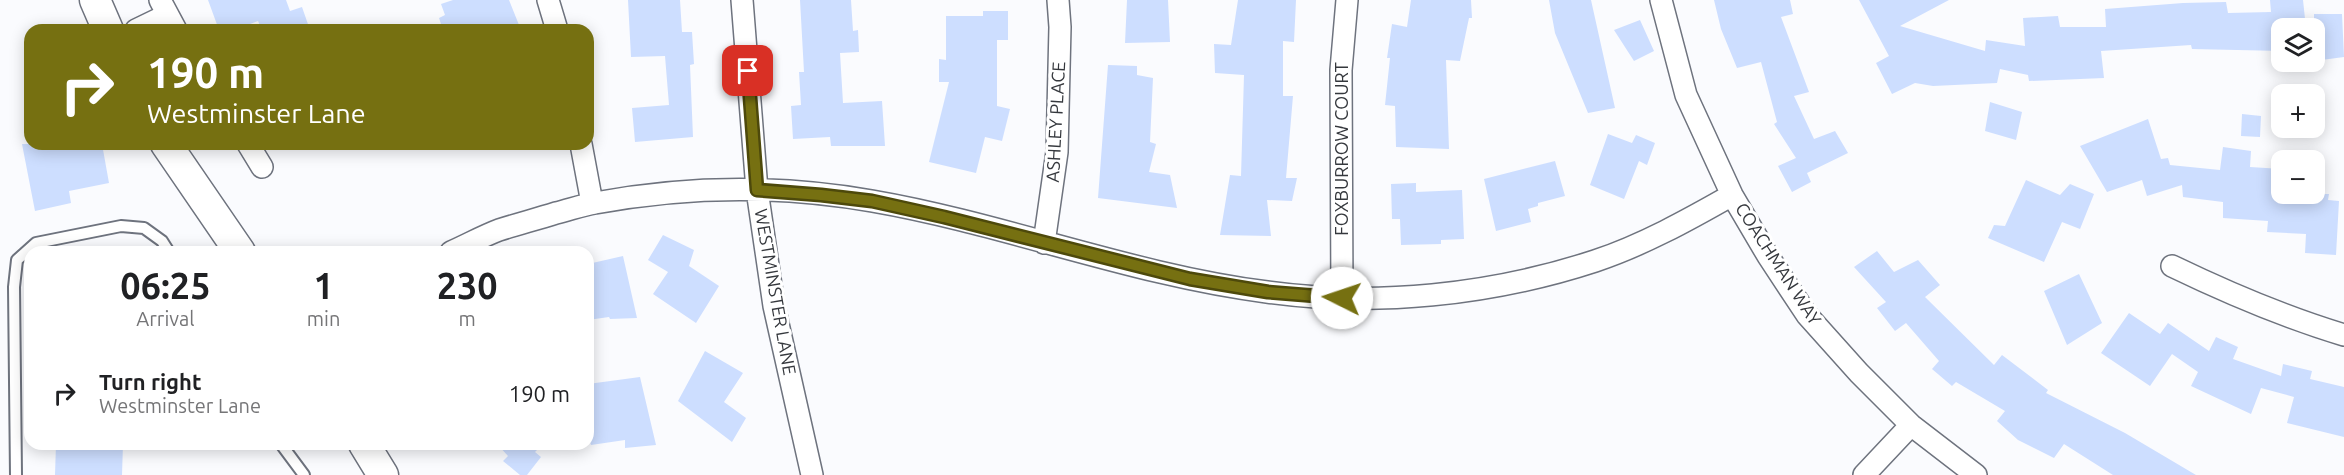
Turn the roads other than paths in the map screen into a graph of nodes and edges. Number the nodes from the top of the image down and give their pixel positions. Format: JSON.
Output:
{"nodes":[{"id":1,"x":95,"y":0,"type":"edge"},
{"id":2,"x":548,"y":0,"type":"edge"},
{"id":3,"x":742,"y":0,"type":"edge"},
{"id":4,"x":1058,"y":0,"type":"edge"},
{"id":5,"x":1347,"y":0,"type":"edge"},
{"id":6,"x":1661,"y":0,"type":"edge"},
{"id":7,"x":168,"y":15,"type":"edge"},
{"id":8,"x":105,"y":24,"type":"edge"},
{"id":9,"x":149,"y":24,"type":"edge"},
{"id":10,"x":555,"y":24,"type":"edge"},
{"id":11,"x":170,"y":150,"type":"edge"},
{"id":12,"x":252,"y":150,"type":"edge"},
{"id":13,"x":582,"y":150,"type":"edge"},
{"id":14,"x":262,"y":167,"type":"dead end"},
{"id":15,"x":757,"y":190,"type":"junction"},
{"id":16,"x":1732,"y":195,"type":"junction"},
{"id":17,"x":592,"y":203,"type":"junction"},
{"id":18,"x":1044,"y":243,"type":"junction"},
{"id":19,"x":33,"y":246,"type":"edge"},
{"id":20,"x":165,"y":246,"type":"edge"},
{"id":21,"x":236,"y":246,"type":"edge"},
{"id":22,"x":464,"y":246,"type":"edge"},
{"id":23,"x":24,"y":254,"type":"edge"},
{"id":24,"x":2172,"y":266,"type":"dead end"},
{"id":25,"x":1342,"y":298,"type":"junction"},
{"id":26,"x":2344,"y":335,"type":"edge"},
{"id":27,"x":1911,"y":425,"type":"junction"},
{"id":28,"x":285,"y":450,"type":"edge"},
{"id":29,"x":368,"y":450,"type":"edge"},
{"id":30,"x":16,"y":475,"type":"edge"},
{"id":31,"x":304,"y":475,"type":"edge"},
{"id":32,"x":383,"y":475,"type":"edge"},
{"id":33,"x":812,"y":475,"type":"edge"},
{"id":34,"x":1864,"y":475,"type":"edge"},
{"id":35,"x":1976,"y":475,"type":"edge"}],
"edges":[{"from":1,"to":8,"type":"street"},
{"from":2,"to":10,"type":"street"},
{"from":3,"to":15,"type":"street","name":"WESTMINSTER LANE"},
{"from":4,"to":18,"type":"street","name":"ASHLEY PLACE"},
{"from":5,"to":25,"type":"street","name":"FOXBURROW COURT"},
{"from":6,"to":16,"type":"street","name":"COACHMAN WAY"},
{"from":7,"to":9,"type":"street"},
{"from":11,"to":21,"type":"street"},
{"from":12,"to":14,"type":"street"},
{"from":13,"to":17,"type":"street"},
{"from":15,"to":17,"type":"street"},
{"from":15,"to":18,"type":"street"},
{"from":15,"to":33,"type":"street","name":"WESTMINSTER LANE"},
{"from":16,"to":25,"type":"street"},
{"from":16,"to":27,"type":"street","name":"COACHMAN WAY"},
{"from":17,"to":22,"type":"street"},
{"from":18,"to":25,"type":"street"},
{"from":19,"to":20,"type":"lane"},
{"from":23,"to":30,"type":"lane"},
{"from":24,"to":26,"type":"street"},
{"from":27,"to":34,"type":"street"},
{"from":27,"to":35,"type":"street","name":"COACHMAN WAY"},
{"from":28,"to":31,"type":"lane"},
{"from":29,"to":32,"type":"street"}]}
